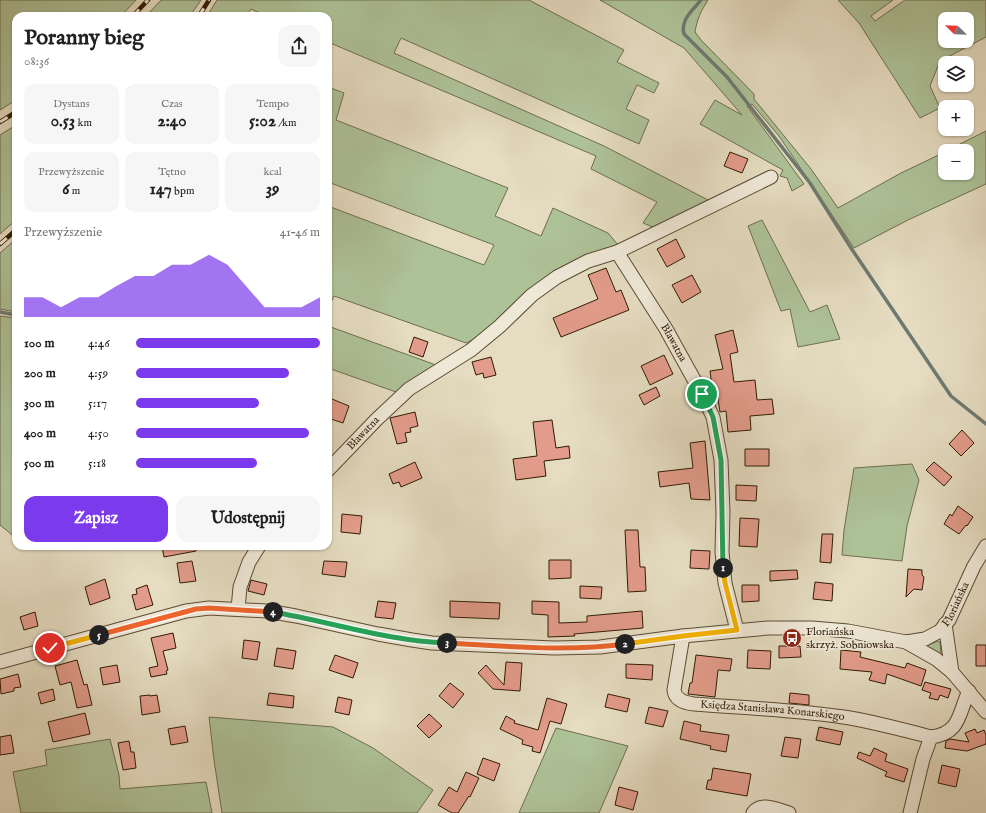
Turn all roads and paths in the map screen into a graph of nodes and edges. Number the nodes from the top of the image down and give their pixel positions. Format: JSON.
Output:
{"nodes":[{"id":1,"x":771,"y":177,"type":"dead end"},
{"id":2,"x":617,"y":252,"type":"junction"},
{"id":3,"x":332,"y":466,"type":"edge"},
{"id":4,"x":986,"y":546,"type":"edge"},
{"id":5,"x":256,"y":550,"type":"edge"},
{"id":6,"x":238,"y":609,"type":"junction"},
{"id":7,"x":945,"y":624,"type":"junction"},
{"id":8,"x":737,"y":630,"type":"junction"},
{"id":9,"x":683,"y":636,"type":"junction"},
{"id":10,"x":906,"y":642,"type":"junction"},
{"id":11,"x":0,"y":662,"type":"edge"},
{"id":12,"x":952,"y":672,"type":"junction"},
{"id":13,"x":969,"y":691,"type":"junction"},
{"id":14,"x":986,"y":712,"type":"edge"},
{"id":15,"x":931,"y":737,"type":"junction"},
{"id":16,"x":753,"y":813,"type":"edge"},
{"id":17,"x":789,"y":813,"type":"edge"},
{"id":18,"x":910,"y":813,"type":"edge"}],
"edges":[{"from":1,"to":2,"type":"street","name":"Bławatna"},
{"from":2,"to":3,"type":"street","name":"Bławatna"},
{"from":2,"to":8,"type":"street","name":"Bławatna"},
{"from":4,"to":7,"type":"street","name":"Floriańska"},
{"from":5,"to":6,"type":"street"},
{"from":6,"to":9,"type":"street","name":"Floriańska"},
{"from":6,"to":11,"type":"street","name":"Floriańska"},
{"from":7,"to":10,"type":"street","name":"Floriańska"},
{"from":7,"to":12,"type":"street"},
{"from":8,"to":9,"type":"street","name":"Floriańska"},
{"from":8,"to":10,"type":"street","name":"Floriańska"},
{"from":9,"to":15,"type":"street","name":"Księdza Stanisława Konarskiego"},
{"from":10,"to":12,"type":"street","name":"Floriańska"},
{"from":12,"to":13,"type":"street","name":"Floriańska"},
{"from":13,"to":14,"type":"street","name":"Floriańska"},
{"from":13,"to":15,"type":"street"},
{"from":15,"to":18,"type":"street"},
{"from":16,"to":17,"type":"street"}]}
